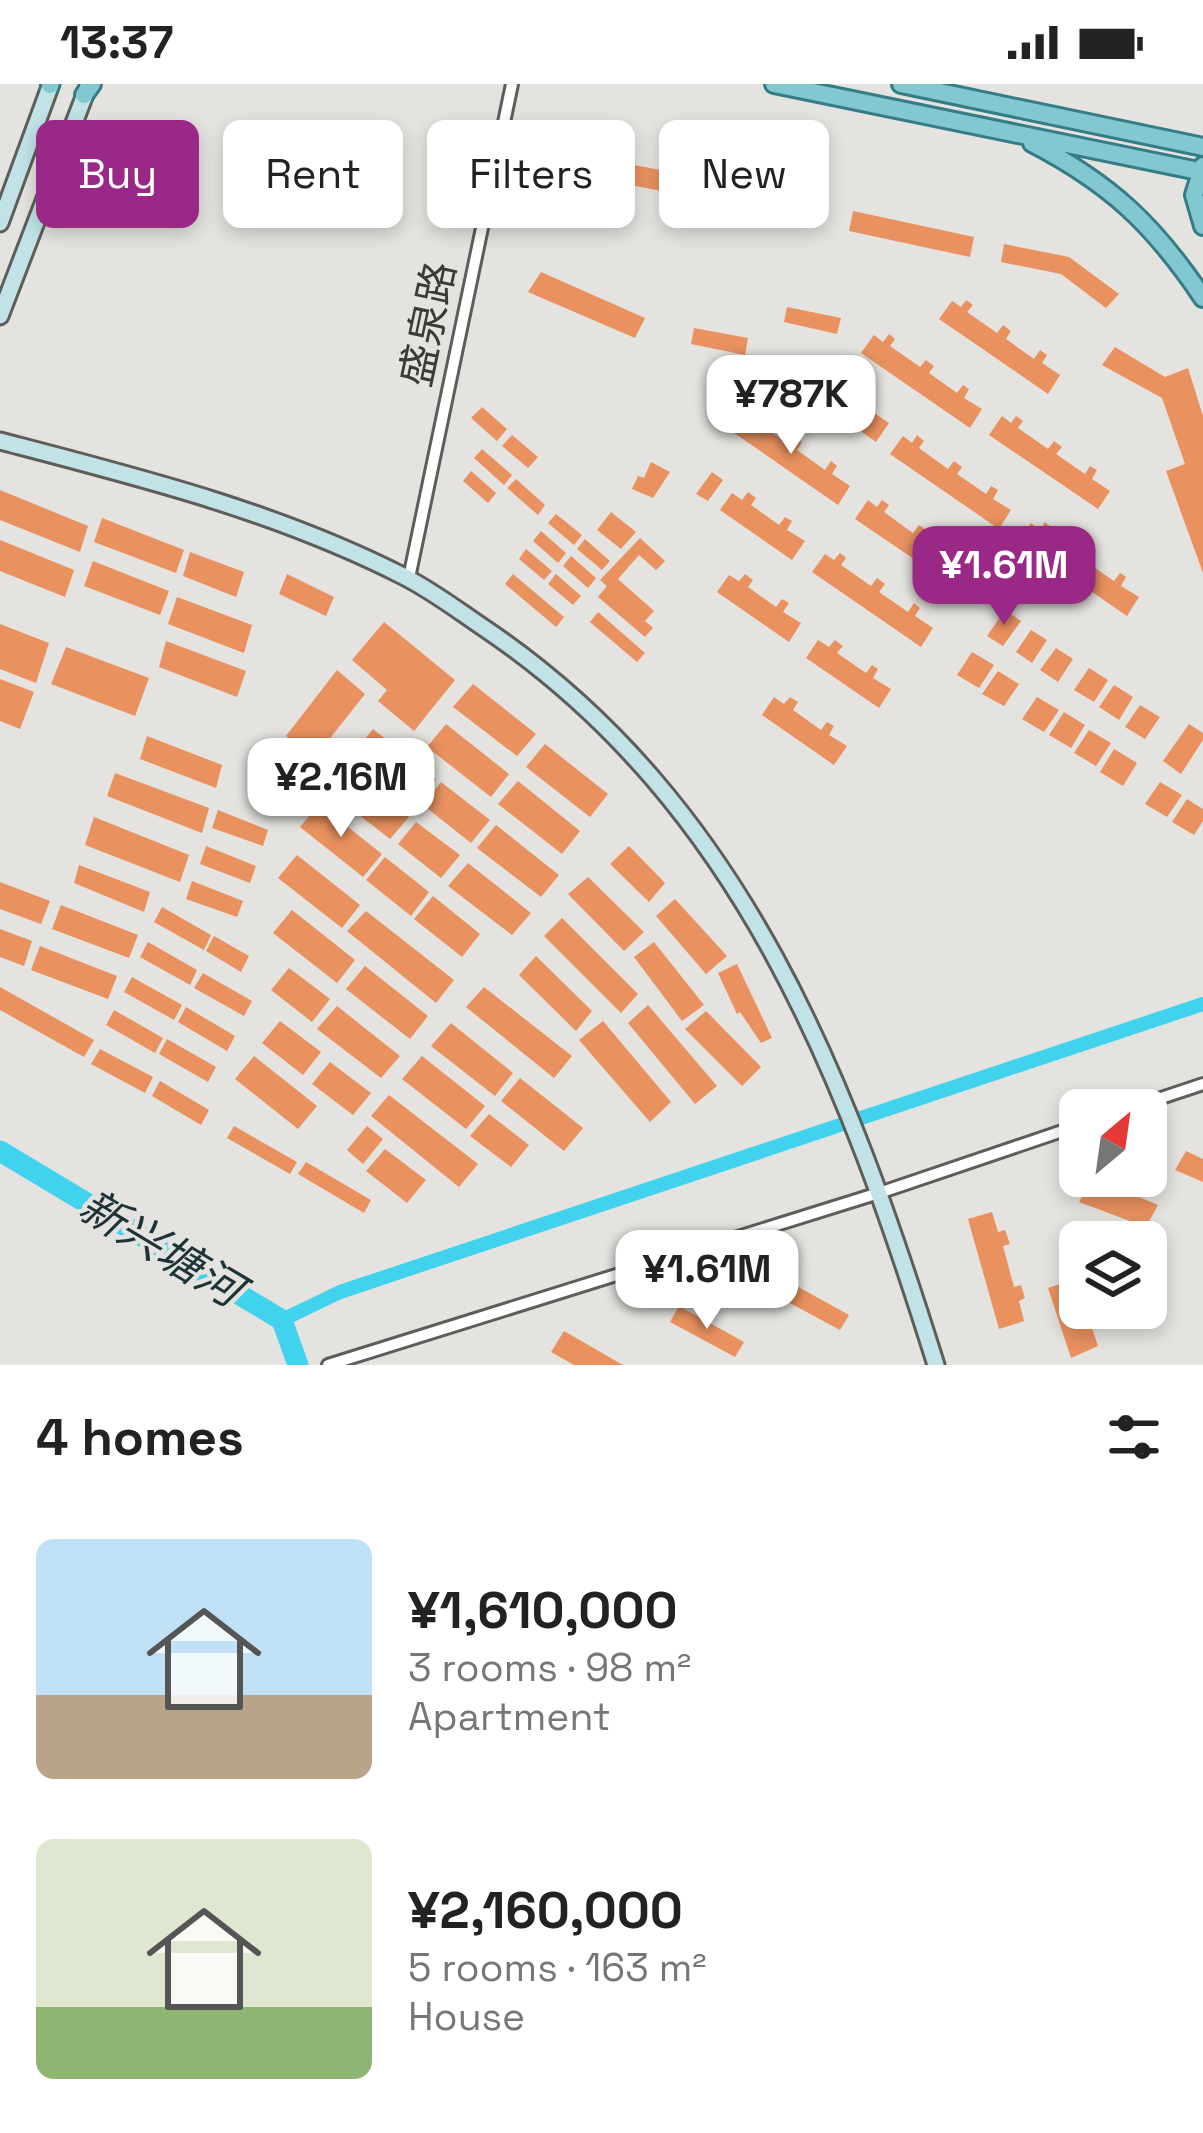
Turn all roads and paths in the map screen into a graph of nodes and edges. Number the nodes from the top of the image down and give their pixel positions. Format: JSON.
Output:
{"nodes":[{"id":1,"x":50,"y":84,"type":"edge"},
{"id":2,"x":512,"y":84,"type":"edge"},
{"id":3,"x":773,"y":84,"type":"edge"},
{"id":4,"x":902,"y":84,"type":"edge"},
{"id":5,"x":88,"y":88,"type":"edge"},
{"id":6,"x":1016,"y":135,"type":"junction"},
{"id":7,"x":1203,"y":147,"type":"edge"},
{"id":8,"x":1202,"y":170,"type":"edge"},
{"id":9,"x":0,"y":223,"type":"edge"},
{"id":10,"x":1203,"y":226,"type":"edge"},
{"id":11,"x":1203,"y":298,"type":"edge"},
{"id":12,"x":0,"y":316,"type":"edge"},
{"id":13,"x":0,"y":441,"type":"edge"},
{"id":14,"x":409,"y":578,"type":"junction"},
{"id":15,"x":1203,"y":1084,"type":"edge"},
{"id":16,"x":1167,"y":1096,"type":"edge"},
{"id":17,"x":1059,"y":1132,"type":"edge"},
{"id":18,"x":881,"y":1192,"type":"junction"},
{"id":19,"x":328,"y":1365,"type":"edge"},
{"id":20,"x":936,"y":1365,"type":"edge"}],
"edges":[{"from":1,"to":9,"type":"street"},
{"from":2,"to":14,"type":"street","name":"盛泉路"},
{"from":3,"to":6,"type":"main road"},
{"from":4,"to":7,"type":"main road"},
{"from":5,"to":12,"type":"street"},
{"from":6,"to":8,"type":"main road"},
{"from":6,"to":11,"type":"main road"},
{"from":8,"to":10,"type":"main road"},
{"from":13,"to":14,"type":"street"},
{"from":14,"to":18,"type":"street"},
{"from":15,"to":16,"type":"street"},
{"from":17,"to":18,"type":"street"},
{"from":18,"to":19,"type":"street"},
{"from":18,"to":20,"type":"street"}]}
